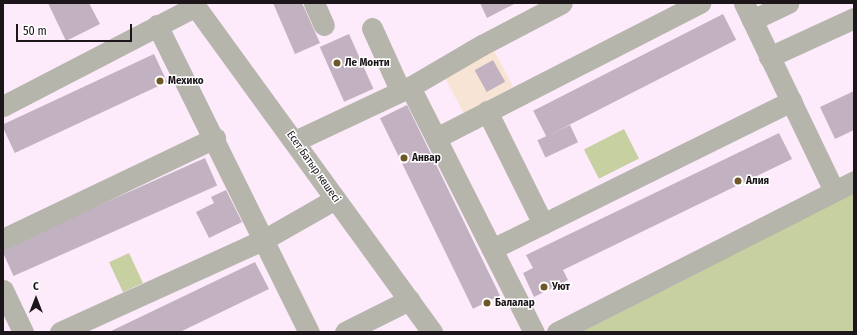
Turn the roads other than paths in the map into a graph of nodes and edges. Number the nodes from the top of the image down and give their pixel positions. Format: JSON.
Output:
{"nodes":[{"id":1,"x":314,"y":3,"type":"edge"},
{"id":2,"x":562,"y":3,"type":"edge"},
{"id":3,"x":700,"y":3,"type":"edge"},
{"id":4,"x":788,"y":3,"type":"edge"},
{"id":5,"x":195,"y":4,"type":"edge"},
{"id":6,"x":748,"y":11,"type":"edge"},
{"id":7,"x":854,"y":18,"type":"edge"},
{"id":8,"x":157,"y":25,"type":"junction"},
{"id":9,"x":324,"y":25,"type":"dead end"},
{"id":10,"x":372,"y":28,"type":"dead end"},
{"id":11,"x":769,"y":57,"type":"junction"},
{"id":12,"x":405,"y":89,"type":"junction"},
{"id":13,"x":791,"y":101,"type":"junction"},
{"id":14,"x":3,"y":106,"type":"edge"},
{"id":15,"x":487,"y":111,"type":"junction"},
{"id":16,"x":215,"y":138,"type":"junction"},
{"id":17,"x":436,"y":138,"type":"junction"},
{"id":18,"x":295,"y":141,"type":"junction"},
{"id":19,"x":854,"y":180,"type":"edge"},
{"id":20,"x":834,"y":191,"type":"junction"},
{"id":21,"x":335,"y":199,"type":"junction"},
{"id":22,"x":544,"y":224,"type":"junction"},
{"id":23,"x":3,"y":239,"type":"edge"},
{"id":24,"x":265,"y":239,"type":"junction"},
{"id":25,"x":492,"y":249,"type":"junction"},
{"id":26,"x":3,"y":290,"type":"edge"},
{"id":27,"x":409,"y":300,"type":"junction"},
{"id":28,"x":23,"y":332,"type":"edge"},
{"id":29,"x":60,"y":332,"type":"edge"},
{"id":30,"x":309,"y":332,"type":"edge"},
{"id":31,"x":345,"y":332,"type":"edge"},
{"id":32,"x":432,"y":332,"type":"edge"},
{"id":33,"x":534,"y":332,"type":"edge"},
{"id":34,"x":558,"y":332,"type":"edge"}],
"edges":[{"from":1,"to":9,"type":"street"},
{"from":2,"to":12,"type":"street"},
{"from":3,"to":15,"type":"street"},
{"from":4,"to":6,"type":"street"},
{"from":5,"to":8,"type":"street"},
{"from":5,"to":18,"type":"street","name":"Есет Батыр көшесі"},
{"from":6,"to":11,"type":"street"},
{"from":7,"to":11,"type":"street"},
{"from":8,"to":14,"type":"street"},
{"from":8,"to":16,"type":"street"},
{"from":10,"to":12,"type":"street"},
{"from":11,"to":13,"type":"street"},
{"from":12,"to":17,"type":"street"},
{"from":12,"to":18,"type":"street"},
{"from":13,"to":20,"type":"street"},
{"from":13,"to":22,"type":"street"},
{"from":15,"to":17,"type":"street"},
{"from":15,"to":22,"type":"street"},
{"from":16,"to":23,"type":"street"},
{"from":16,"to":24,"type":"street"},
{"from":17,"to":25,"type":"street"},
{"from":18,"to":21,"type":"street","name":"Есет Батыр көшесі"},
{"from":19,"to":20,"type":"street"},
{"from":20,"to":34,"type":"street"},
{"from":21,"to":24,"type":"street"},
{"from":21,"to":27,"type":"street","name":"Есет Батыр көшесі"},
{"from":22,"to":25,"type":"street"},
{"from":24,"to":29,"type":"street"},
{"from":24,"to":30,"type":"street"},
{"from":25,"to":33,"type":"street"},
{"from":26,"to":28,"type":"street"},
{"from":27,"to":31,"type":"street"},
{"from":27,"to":32,"type":"street","name":"Есет Батыр көшесі"}]}
